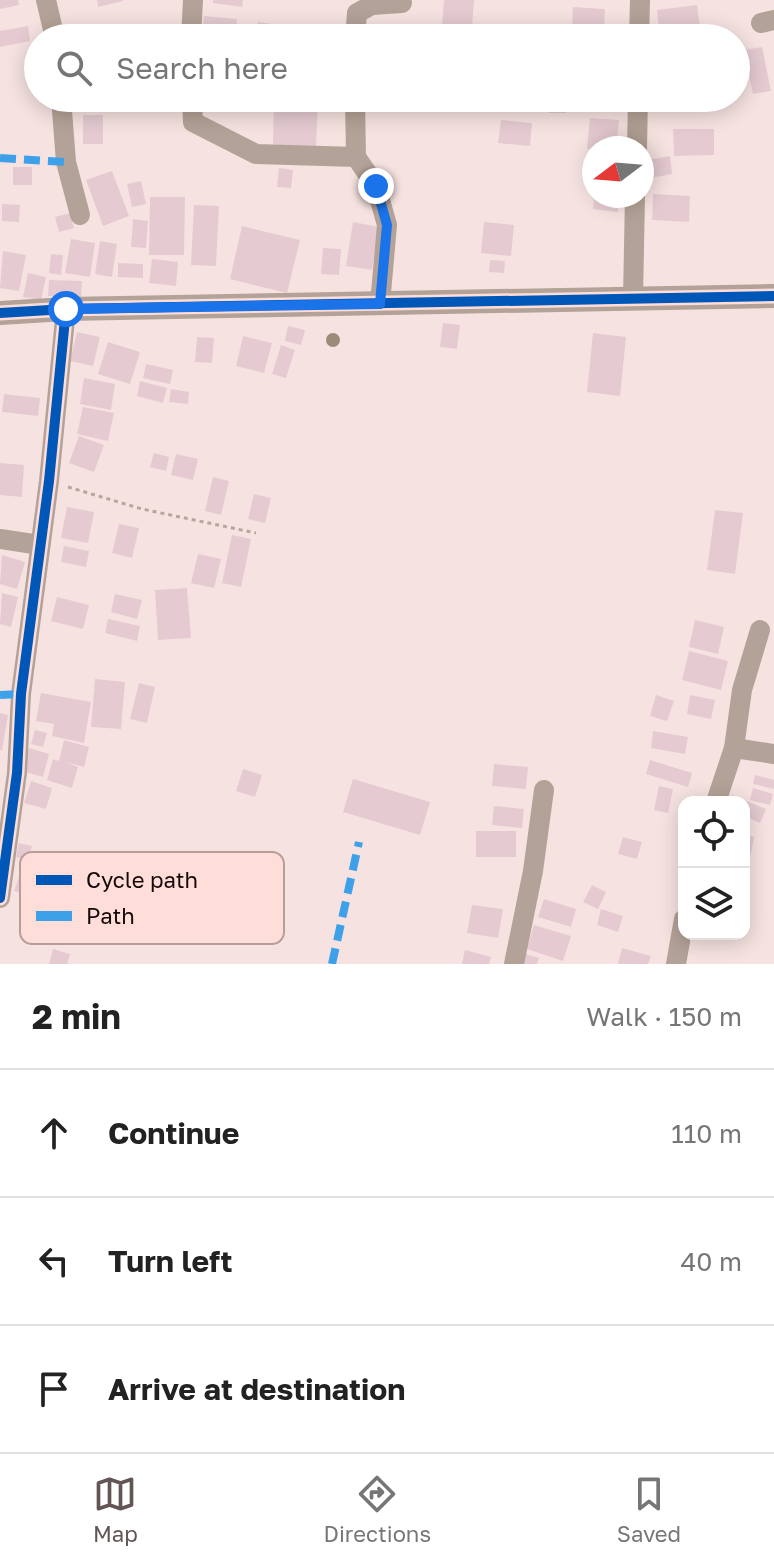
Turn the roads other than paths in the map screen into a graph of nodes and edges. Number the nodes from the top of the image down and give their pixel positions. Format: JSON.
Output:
{"nodes":[{"id":1,"x":46,"y":0,"type":"edge"},
{"id":2,"x":193,"y":0,"type":"edge"},
{"id":3,"x":640,"y":0,"type":"edge"},
{"id":4,"x":402,"y":3,"type":"dead end"},
{"id":5,"x":52,"y":24,"type":"edge"},
{"id":6,"x":192,"y":24,"type":"edge"},
{"id":7,"x":356,"y":24,"type":"edge"},
{"id":8,"x":639,"y":24,"type":"edge"},
{"id":9,"x":62,"y":112,"type":"edge"},
{"id":10,"x":193,"y":112,"type":"edge"},
{"id":11,"x":355,"y":112,"type":"edge"},
{"id":12,"x":638,"y":112,"type":"edge"},
{"id":13,"x":637,"y":136,"type":"edge"},
{"id":14,"x":356,"y":157,"type":"junction"},
{"id":15,"x":635,"y":208,"type":"edge"},
{"id":16,"x":80,"y":215,"type":"dead end"},
{"id":17,"x":774,"y":296,"type":"edge"},
{"id":18,"x":633,"y":298,"type":"junction"},
{"id":19,"x":380,"y":304,"type":"junction"},
{"id":20,"x":66,"y":309,"type":"junction"},
{"id":21,"x":0,"y":313,"type":"edge"},
{"id":22,"x":0,"y":539,"type":"edge"},
{"id":23,"x":40,"y":545,"type":"junction"},
{"id":24,"x":760,"y":630,"type":"dead end"},
{"id":25,"x":734,"y":748,"type":"junction"},
{"id":26,"x":774,"y":754,"type":"edge"},
{"id":27,"x":544,"y":790,"type":"dead end"},
{"id":28,"x":718,"y":796,"type":"edge"},
{"id":29,"x":0,"y":898,"type":"edge"},
{"id":30,"x":680,"y":940,"type":"edge"},
{"id":31,"x":514,"y":964,"type":"edge"},
{"id":32,"x":676,"y":964,"type":"edge"}],
"edges":[{"from":1,"to":5,"type":"street"},
{"from":2,"to":6,"type":"street"},
{"from":3,"to":8,"type":"street"},
{"from":4,"to":7,"type":"street"},
{"from":9,"to":16,"type":"street"},
{"from":10,"to":14,"type":"street"},
{"from":11,"to":14,"type":"street"},
{"from":12,"to":13,"type":"street"},
{"from":14,"to":19,"type":"street"},
{"from":15,"to":18,"type":"street"},
{"from":17,"to":18,"type":"street"},
{"from":18,"to":19,"type":"street"},
{"from":19,"to":20,"type":"street"},
{"from":20,"to":21,"type":"street"},
{"from":20,"to":23,"type":"street"},
{"from":22,"to":23,"type":"street"},
{"from":23,"to":29,"type":"street"},
{"from":24,"to":25,"type":"street"},
{"from":25,"to":26,"type":"street"},
{"from":25,"to":28,"type":"street"},
{"from":27,"to":31,"type":"street"},
{"from":30,"to":32,"type":"street"}]}
